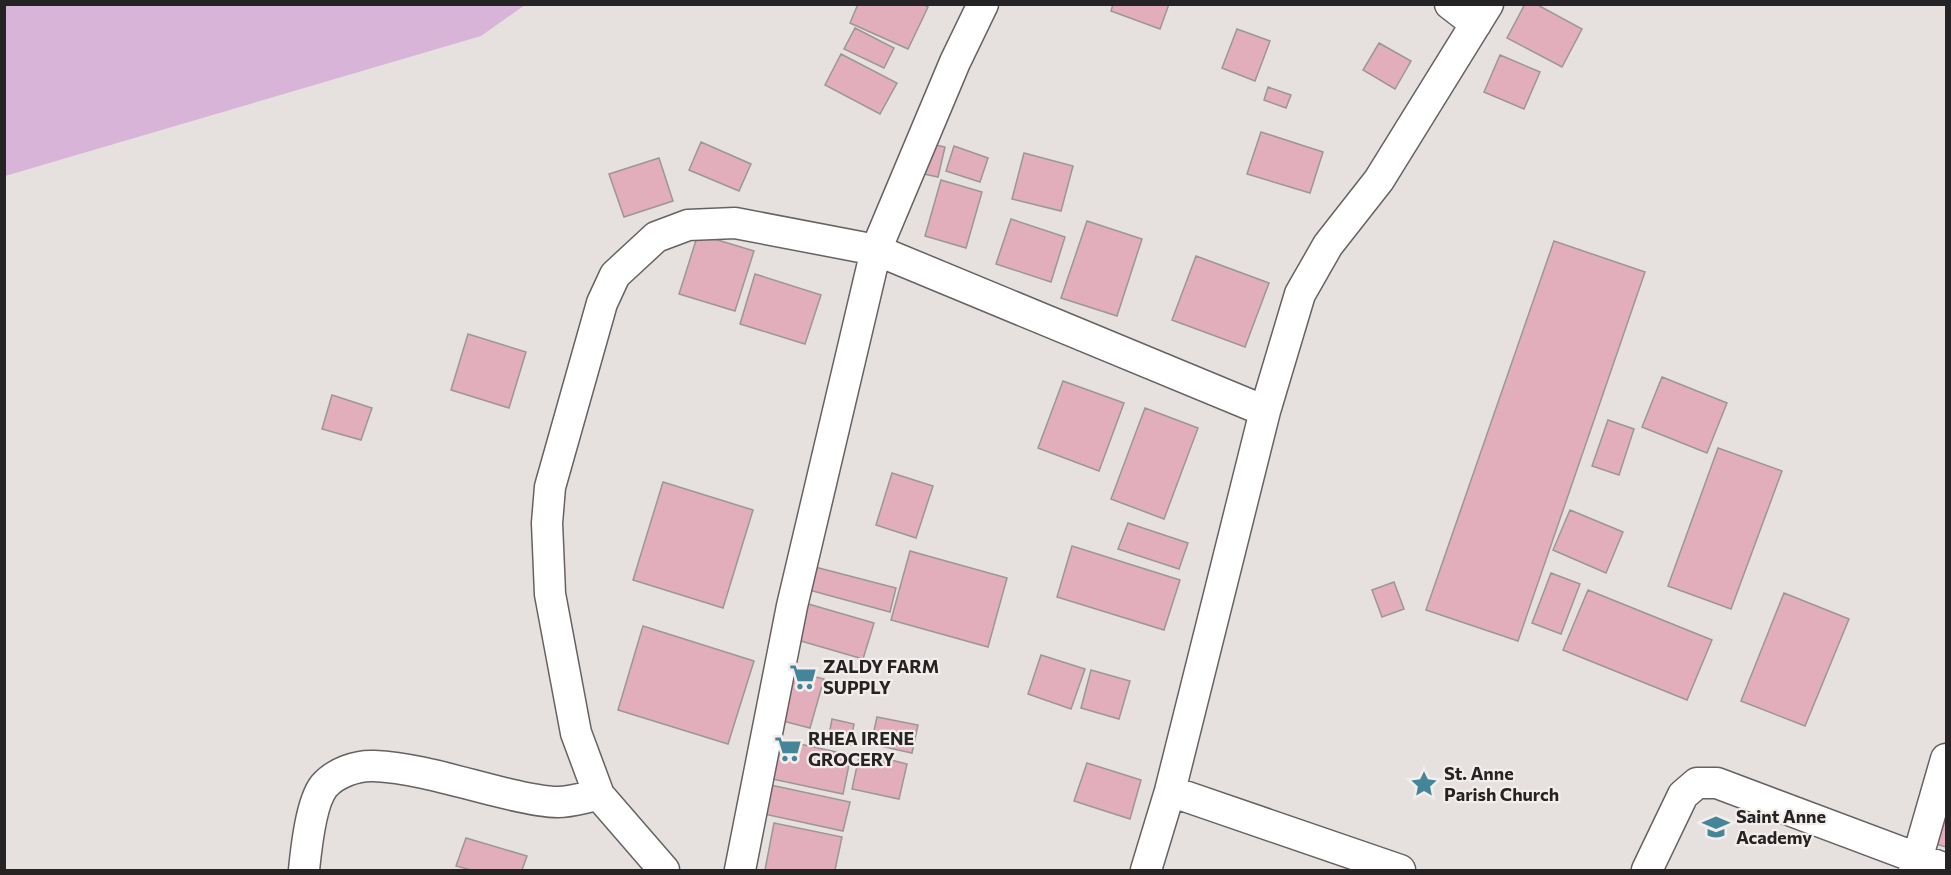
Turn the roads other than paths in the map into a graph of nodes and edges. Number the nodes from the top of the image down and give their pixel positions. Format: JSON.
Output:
{"nodes":[{"id":1,"x":983,"y":4,"type":"edge"},
{"id":2,"x":1450,"y":4,"type":"edge"},
{"id":3,"x":1482,"y":14,"type":"edge"},
{"id":4,"x":876,"y":250,"type":"junction"},
{"id":5,"x":1265,"y":411,"type":"junction"},
{"id":6,"x":1947,"y":759,"type":"edge"},
{"id":7,"x":1170,"y":791,"type":"junction"},
{"id":8,"x":599,"y":795,"type":"junction"},
{"id":9,"x":1916,"y":865,"type":"edge"},
{"id":10,"x":1947,"y":869,"type":"edge"},
{"id":11,"x":304,"y":870,"type":"edge"},
{"id":12,"x":664,"y":870,"type":"edge"},
{"id":13,"x":740,"y":870,"type":"edge"},
{"id":14,"x":1146,"y":870,"type":"edge"},
{"id":15,"x":1400,"y":870,"type":"edge"},
{"id":16,"x":1647,"y":870,"type":"edge"}],
"edges":[{"from":1,"to":4,"type":"street"},
{"from":2,"to":3,"type":"street"},
{"from":3,"to":5,"type":"street"},
{"from":4,"to":5,"type":"street"},
{"from":4,"to":8,"type":"street"},
{"from":4,"to":13,"type":"street"},
{"from":5,"to":7,"type":"street"},
{"from":6,"to":9,"type":"street"},
{"from":7,"to":14,"type":"street"},
{"from":7,"to":15,"type":"street"},
{"from":8,"to":11,"type":"street"},
{"from":8,"to":12,"type":"street"},
{"from":9,"to":10,"type":"street"},
{"from":9,"to":16,"type":"street"}]}
